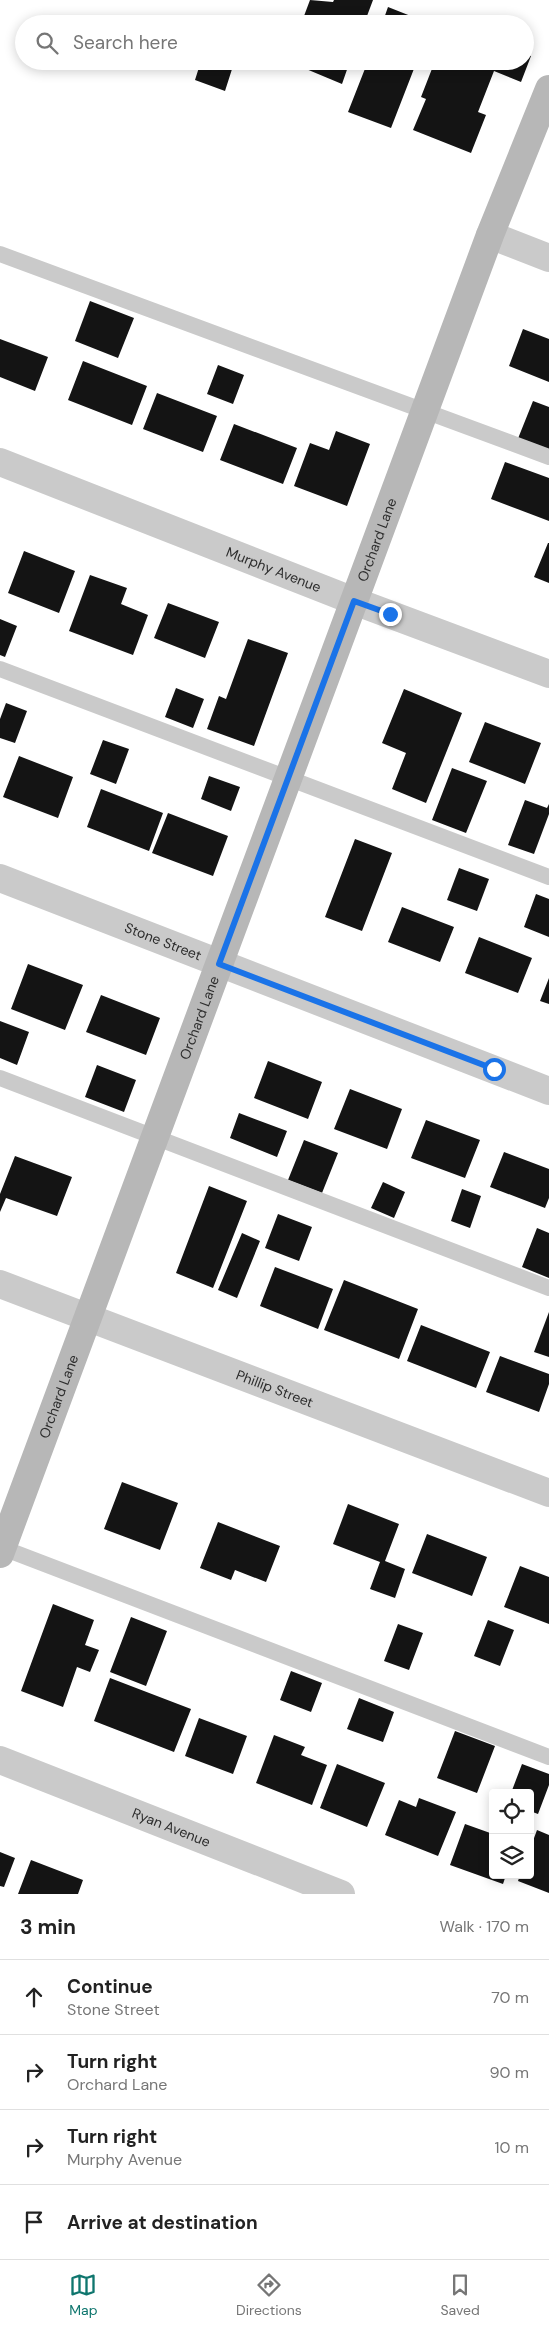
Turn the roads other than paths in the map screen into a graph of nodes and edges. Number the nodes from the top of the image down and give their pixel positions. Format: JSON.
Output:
{"nodes":[{"id":1,"x":549,"y":89,"type":"edge"},
{"id":2,"x":490,"y":235,"type":"junction"},
{"id":3,"x":0,"y":254,"type":"edge"},
{"id":4,"x":549,"y":258,"type":"edge"},
{"id":5,"x":425,"y":409,"type":"junction"},
{"id":6,"x":549,"y":457,"type":"edge"},
{"id":7,"x":0,"y":462,"type":"edge"},
{"id":8,"x":354,"y":601,"type":"junction"},
{"id":9,"x":0,"y":669,"type":"edge"},
{"id":10,"x":549,"y":674,"type":"edge"},
{"id":11,"x":288,"y":778,"type":"junction"},
{"id":12,"x":549,"y":877,"type":"edge"},
{"id":13,"x":0,"y":878,"type":"edge"},
{"id":14,"x":219,"y":964,"type":"junction"},
{"id":15,"x":0,"y":1078,"type":"edge"},
{"id":16,"x":549,"y":1090,"type":"edge"},
{"id":17,"x":155,"y":1136,"type":"junction"},
{"id":18,"x":0,"y":1284,"type":"edge"},
{"id":19,"x":549,"y":1288,"type":"edge"},
{"id":20,"x":88,"y":1318,"type":"junction"},
{"id":21,"x":549,"y":1493,"type":"edge"},
{"id":22,"x":1,"y":1550,"type":"edge"},
{"id":23,"x":549,"y":1757,"type":"edge"},
{"id":24,"x":0,"y":1760,"type":"edge"},
{"id":25,"x":341,"y":1894,"type":"edge"}],
"edges":[{"from":1,"to":2,"type":"street","name":"Orchard Lane"},
{"from":2,"to":4,"type":"street"},
{"from":2,"to":5,"type":"street","name":"Orchard Lane"},
{"from":3,"to":5,"type":"lane"},
{"from":5,"to":6,"type":"lane"},
{"from":5,"to":8,"type":"street","name":"Orchard Lane"},
{"from":7,"to":8,"type":"street","name":"Murphy Avenue"},
{"from":8,"to":10,"type":"street","name":"Murphy Avenue"},
{"from":8,"to":11,"type":"street","name":"Orchard Lane"},
{"from":9,"to":11,"type":"lane"},
{"from":11,"to":12,"type":"lane"},
{"from":11,"to":14,"type":"street","name":"Orchard Lane"},
{"from":13,"to":14,"type":"street","name":"Stone Street"},
{"from":14,"to":16,"type":"street","name":"Stone Street"},
{"from":14,"to":17,"type":"street","name":"Orchard Lane"},
{"from":15,"to":17,"type":"lane"},
{"from":17,"to":19,"type":"lane"},
{"from":17,"to":20,"type":"street","name":"Orchard Lane"},
{"from":18,"to":20,"type":"street","name":"Phillip Street"},
{"from":20,"to":21,"type":"street","name":"Phillip Street"},
{"from":20,"to":22,"type":"street","name":"Orchard Lane"},
{"from":22,"to":23,"type":"lane"},
{"from":24,"to":25,"type":"street","name":"Ryan Avenue"}]}
